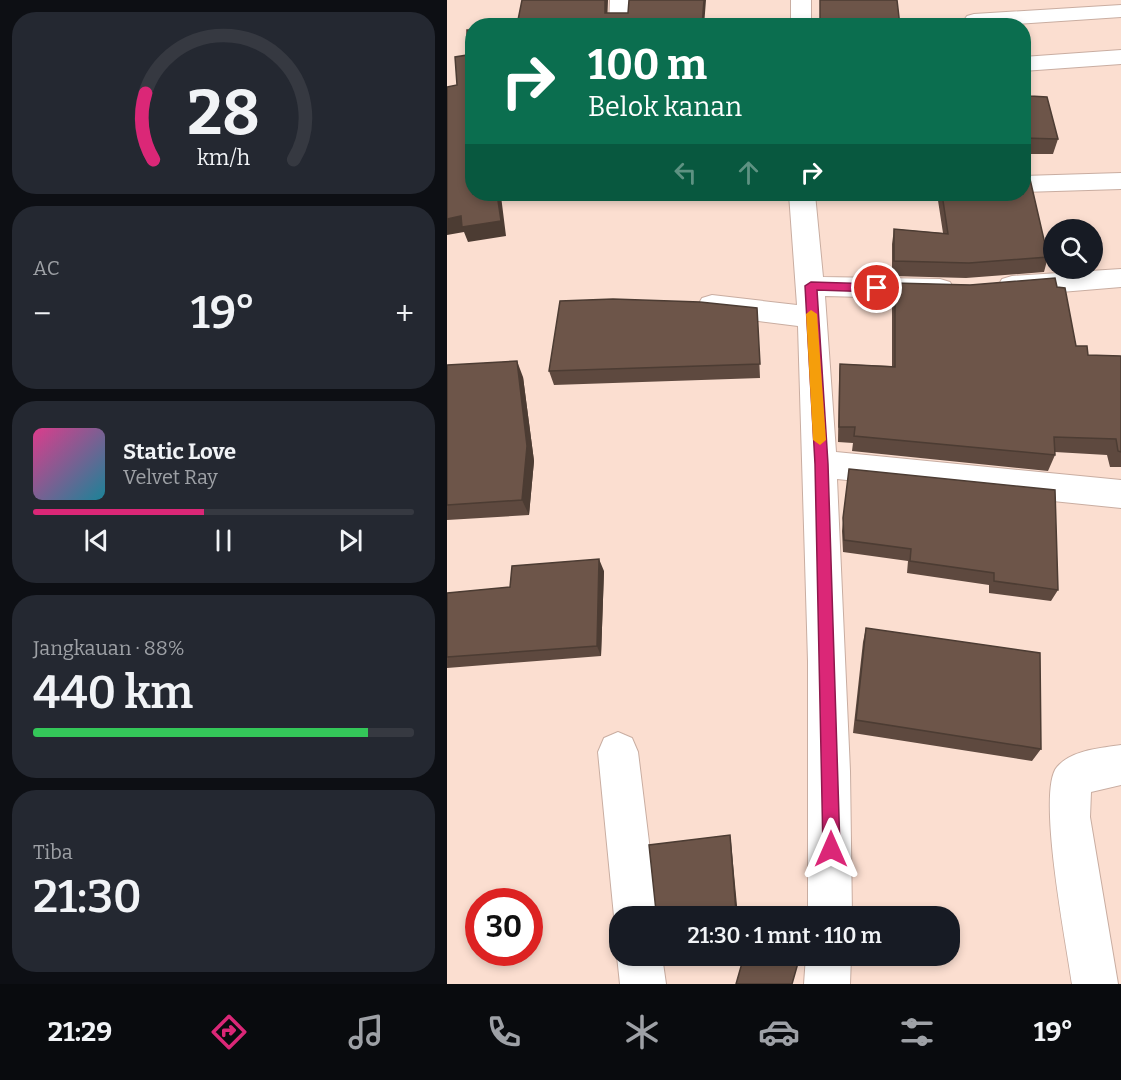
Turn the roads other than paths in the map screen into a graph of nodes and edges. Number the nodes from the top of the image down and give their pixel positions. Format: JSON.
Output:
{"nodes":[{"id":1,"x":621,"y":0,"type":"edge"},
{"id":2,"x":801,"y":0,"type":"edge"},
{"id":3,"x":1121,"y":11,"type":"edge"},
{"id":4,"x":620,"y":18,"type":"edge"},
{"id":5,"x":801,"y":18,"type":"edge"},
{"id":6,"x":1007,"y":18,"type":"edge"},
{"id":7,"x":1121,"y":57,"type":"edge"},
{"id":8,"x":1031,"y":63,"type":"edge"},
{"id":9,"x":1121,"y":181,"type":"edge"},
{"id":10,"x":1031,"y":184,"type":"edge"},
{"id":11,"x":803,"y":201,"type":"edge"},
{"id":12,"x":1121,"y":278,"type":"edge"},
{"id":13,"x":811,"y":301,"type":"junction"},
{"id":14,"x":681,"y":303,"type":"edge"},
{"id":15,"x":821,"y":464,"type":"junction"},
{"id":16,"x":1121,"y":495,"type":"edge"},
{"id":17,"x":618,"y":752,"type":"dead end"},
{"id":18,"x":1121,"y":765,"type":"edge"},
{"id":19,"x":635,"y":906,"type":"edge"},
{"id":20,"x":830,"y":906,"type":"edge"},
{"id":21,"x":641,"y":966,"type":"edge"},
{"id":22,"x":828,"y":966,"type":"edge"},
{"id":23,"x":643,"y":984,"type":"edge"},
{"id":24,"x":827,"y":984,"type":"edge"},
{"id":25,"x":1095,"y":984,"type":"edge"}],
"edges":[{"from":1,"to":4,"type":"street"},
{"from":2,"to":5,"type":"street"},
{"from":3,"to":6,"type":"street"},
{"from":7,"to":8,"type":"street"},
{"from":9,"to":10,"type":"street"},
{"from":11,"to":13,"type":"street"},
{"from":12,"to":13,"type":"street"},
{"from":13,"to":14,"type":"street"},
{"from":13,"to":15,"type":"street"},
{"from":15,"to":16,"type":"street"},
{"from":15,"to":20,"type":"street"},
{"from":17,"to":19,"type":"street"},
{"from":18,"to":25,"type":"street"},
{"from":21,"to":23,"type":"street"},
{"from":22,"to":24,"type":"street"}]}
